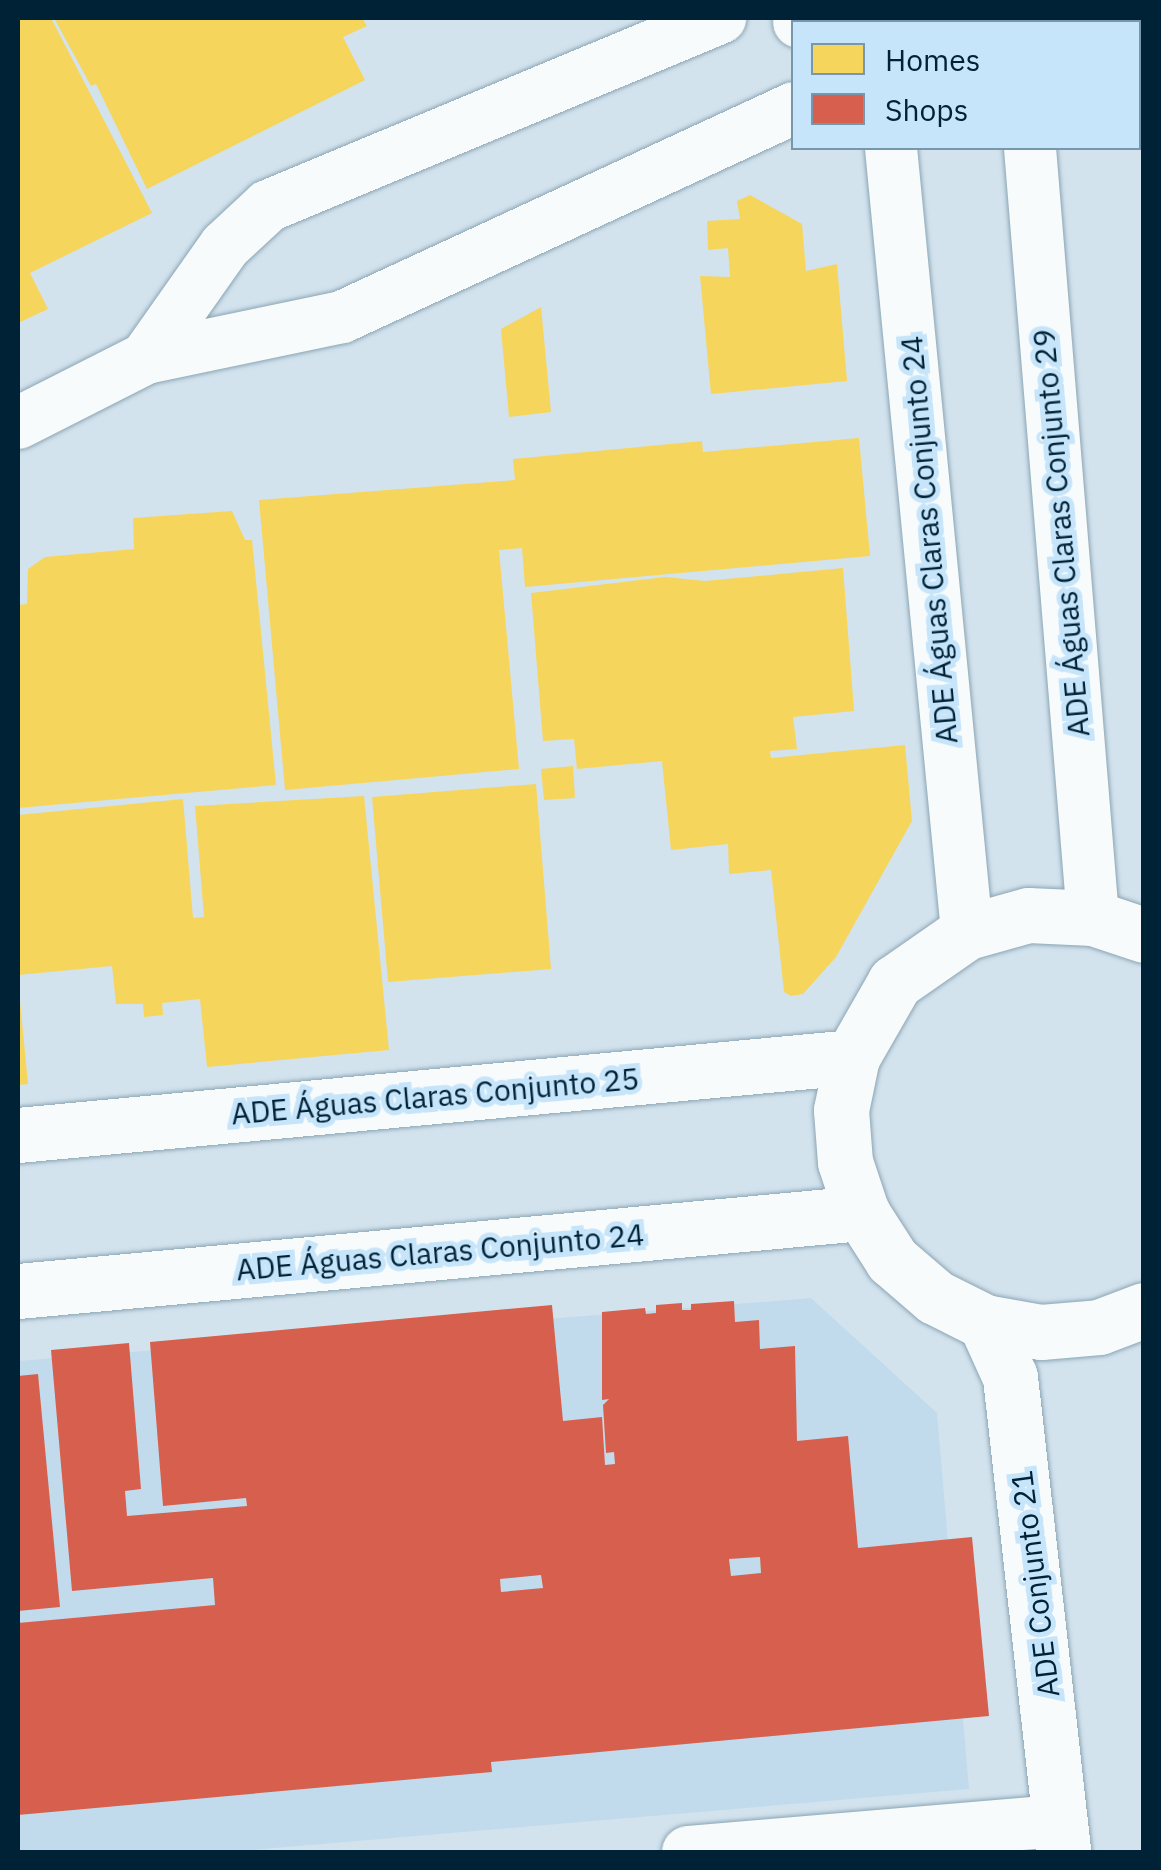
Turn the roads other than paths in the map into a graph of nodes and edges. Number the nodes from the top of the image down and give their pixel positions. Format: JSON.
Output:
{"nodes":[{"id":1,"x":720,"y":18,"type":"edge"},
{"id":2,"x":791,"y":109,"type":"edge"},
{"id":3,"x":891,"y":150,"type":"edge"},
{"id":4,"x":1030,"y":150,"type":"edge"},
{"id":5,"x":146,"y":358,"type":"junction"},
{"id":6,"x":18,"y":423,"type":"edge"},
{"id":7,"x":1093,"y":918,"type":"junction"},
{"id":8,"x":966,"y":932,"type":"junction"},
{"id":9,"x":1144,"y":936,"type":"edge"},
{"id":10,"x":852,"y":1057,"type":"junction"},
{"id":11,"x":18,"y":1135,"type":"edge"},
{"id":12,"x":862,"y":1213,"type":"junction"},
{"id":13,"x":18,"y":1291,"type":"edge"},
{"id":14,"x":1144,"y":1310,"type":"edge"},
{"id":15,"x":985,"y":1322,"type":"junction"},
{"id":16,"x":1062,"y":1837,"type":"edge"},
{"id":17,"x":688,"y":1852,"type":"edge"}],
"edges":[{"from":1,"to":5,"type":"street"},
{"from":2,"to":5,"type":"street"},
{"from":3,"to":8,"type":"street","name":"ADE Águas Claras Conjunto 24"},
{"from":4,"to":7,"type":"street","name":"ADE Águas Claras Conjunto 29"},
{"from":5,"to":6,"type":"street"},
{"from":7,"to":8,"type":"street"},
{"from":7,"to":9,"type":"street"},
{"from":8,"to":10,"type":"street"},
{"from":10,"to":11,"type":"street","name":"ADE Águas Claras Conjunto 25"},
{"from":10,"to":12,"type":"street"},
{"from":12,"to":13,"type":"street","name":"ADE Águas Claras Conjunto 24"},
{"from":12,"to":15,"type":"street"},
{"from":14,"to":15,"type":"street"},
{"from":15,"to":16,"type":"street","name":"ADE Conjunto 21"},
{"from":16,"to":17,"type":"street"}]}
